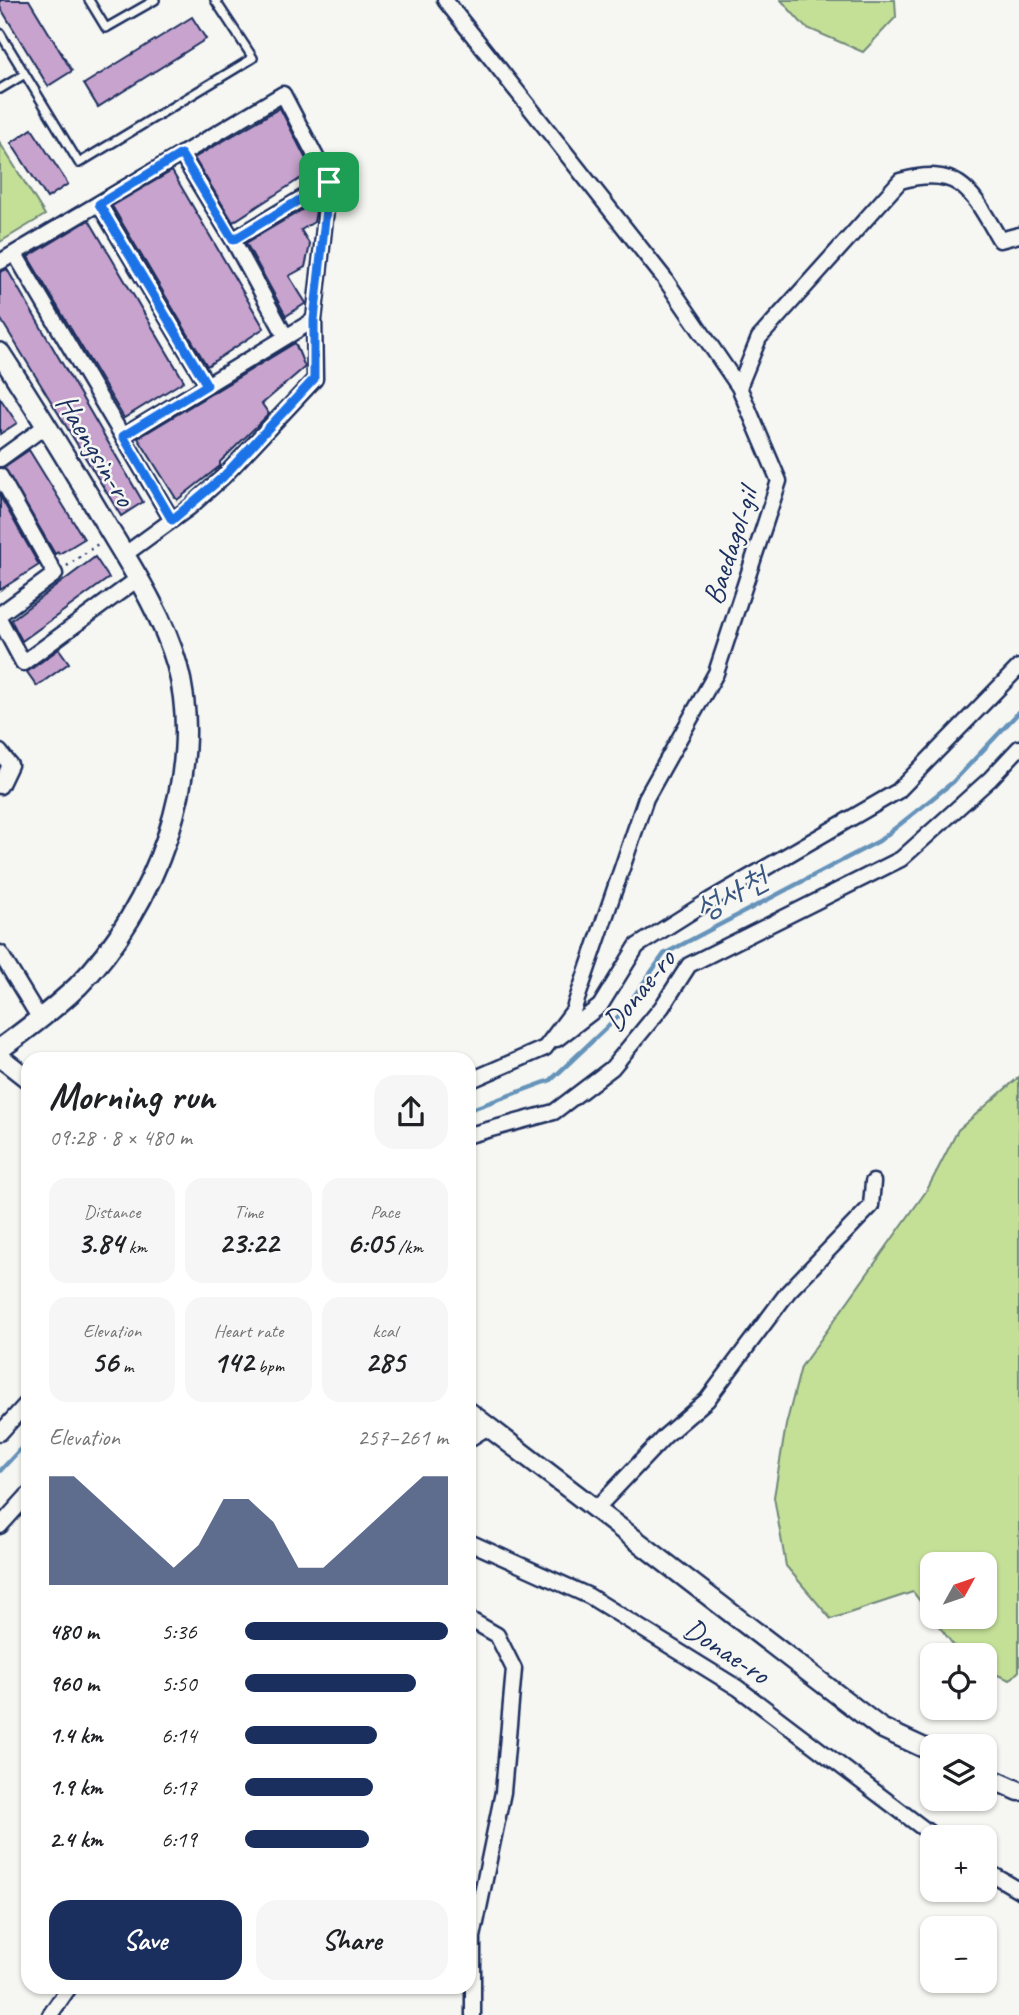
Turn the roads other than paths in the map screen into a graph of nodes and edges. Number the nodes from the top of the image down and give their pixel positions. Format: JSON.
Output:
{"nodes":[{"id":1,"x":89,"y":0,"type":"edge"},
{"id":2,"x":155,"y":0,"type":"edge"},
{"id":3,"x":215,"y":0,"type":"edge"},
{"id":4,"x":445,"y":0,"type":"edge"},
{"id":5,"x":0,"y":33,"type":"edge"},
{"id":6,"x":25,"y":74,"type":"junction"},
{"id":7,"x":0,"y":89,"type":"edge"},
{"id":8,"x":181,"y":154,"type":"junction"},
{"id":9,"x":329,"y":182,"type":"junction"},
{"id":10,"x":99,"y":204,"type":"junction"},
{"id":11,"x":1019,"y":234,"type":"edge"},
{"id":12,"x":233,"y":240,"type":"junction"},
{"id":13,"x":15,"y":254,"type":"junction"},
{"id":14,"x":0,"y":262,"type":"edge"},
{"id":15,"x":314,"y":320,"type":"junction"},
{"id":16,"x":286,"y":337,"type":"junction"},
{"id":17,"x":0,"y":353,"type":"edge"},
{"id":18,"x":207,"y":385,"type":"junction"},
{"id":19,"x":739,"y":387,"type":"junction"},
{"id":20,"x":47,"y":425,"type":"junction"},
{"id":21,"x":123,"y":436,"type":"junction"},
{"id":22,"x":0,"y":459,"type":"edge"},
{"id":23,"x":0,"y":476,"type":"edge"},
{"id":24,"x":172,"y":520,"type":"junction"},
{"id":25,"x":124,"y":555,"type":"junction"},
{"id":26,"x":139,"y":578,"type":"junction"},
{"id":27,"x":0,"y":614,"type":"edge"},
{"id":28,"x":0,"y":620,"type":"edge"},
{"id":29,"x":1019,"y":667,"type":"edge"},
{"id":30,"x":1019,"y":748,"type":"edge"},
{"id":31,"x":0,"y":752,"type":"edge"},
{"id":32,"x":0,"y":786,"type":"edge"},
{"id":33,"x":0,"y":953,"type":"edge"},
{"id":34,"x":40,"y":1019,"type":"junction"},
{"id":35,"x":545,"y":1048,"type":"junction"},
{"id":36,"x":0,"y":1049,"type":"edge"},
{"id":37,"x":0,"y":1057,"type":"edge"},
{"id":38,"x":21,"y":1074,"type":"edge"},
{"id":39,"x":476,"y":1079,"type":"edge"},
{"id":40,"x":476,"y":1133,"type":"edge"},
{"id":41,"x":873,"y":1182,"type":"dead end"},
{"id":42,"x":21,"y":1410,"type":"edge"},
{"id":43,"x":476,"y":1418,"type":"edge"},
{"id":44,"x":488,"y":1427,"type":"junction"},
{"id":45,"x":0,"y":1433,"type":"edge"},
{"id":46,"x":476,"y":1435,"type":"edge"},
{"id":47,"x":21,"y":1503,"type":"edge"},
{"id":48,"x":596,"y":1509,"type":"junction"},
{"id":49,"x":0,"y":1526,"type":"edge"},
{"id":50,"x":476,"y":1545,"type":"edge"},
{"id":51,"x":476,"y":1623,"type":"edge"},
{"id":52,"x":920,"y":1746,"type":"edge"},
{"id":53,"x":997,"y":1781,"type":"edge"},
{"id":54,"x":1019,"y":1791,"type":"edge"},
{"id":55,"x":920,"y":1826,"type":"edge"},
{"id":56,"x":997,"y":1877,"type":"edge"},
{"id":57,"x":1019,"y":1890,"type":"edge"},
{"id":58,"x":476,"y":1922,"type":"edge"},
{"id":59,"x":64,"y":1994,"type":"edge"},
{"id":60,"x":473,"y":1994,"type":"edge"},
{"id":61,"x":50,"y":2015,"type":"edge"},
{"id":62,"x":473,"y":2015,"type":"edge"}],
"edges":[{"from":1,"to":2,"type":"lane"},
{"from":3,"to":6,"type":"lane"},
{"from":4,"to":19,"type":"street","name":"Baedagol-gil"},
{"from":5,"to":6,"type":"lane"},
{"from":6,"to":7,"type":"lane"},
{"from":8,"to":9,"type":"street"},
{"from":8,"to":10,"type":"street"},
{"from":8,"to":12,"type":"street"},
{"from":9,"to":12,"type":"street"},
{"from":9,"to":15,"type":"street"},
{"from":10,"to":13,"type":"street"},
{"from":10,"to":18,"type":"street"},
{"from":11,"to":19,"type":"street"},
{"from":12,"to":16,"type":"street"},
{"from":13,"to":14,"type":"street"},
{"from":13,"to":21,"type":"street"},
{"from":15,"to":16,"type":"street"},
{"from":15,"to":24,"type":"street"},
{"from":16,"to":18,"type":"street"},
{"from":17,"to":20,"type":"main road","name":"Haengsin-ro"},
{"from":18,"to":21,"type":"street"},
{"from":19,"to":35,"type":"street","name":"Baedagol-gil"},
{"from":20,"to":22,"type":"street"},
{"from":20,"to":25,"type":"main road","name":"Haengsin-ro"},
{"from":21,"to":24,"type":"street"},
{"from":23,"to":27,"type":"street"},
{"from":24,"to":25,"type":"street"},
{"from":25,"to":26,"type":"main road","name":"Haengsin-ro"},
{"from":26,"to":28,"type":"street"},
{"from":26,"to":34,"type":"main road","name":"Haengsin-ro"},
{"from":29,"to":35,"type":"street","name":"Baedagol-gil"},
{"from":30,"to":40,"type":"street","name":"Donae-ro"},
{"from":31,"to":32,"type":"street"},
{"from":33,"to":34,"type":"street"},
{"from":34,"to":36,"type":"main road","name":"Haengsin-ro"},
{"from":35,"to":39,"type":"street","name":"Baedagol-gil"},
{"from":37,"to":38,"type":"street"},
{"from":41,"to":48,"type":"street"},
{"from":42,"to":45,"type":"street"},
{"from":43,"to":44,"type":"street","name":"Donae-ro"},
{"from":44,"to":46,"type":"street"},
{"from":44,"to":48,"type":"street","name":"Donae-ro"},
{"from":47,"to":49,"type":"street"},
{"from":48,"to":52,"type":"street","name":"Donae-ro"},
{"from":50,"to":55,"type":"street","name":"Donae-ro"},
{"from":51,"to":58,"type":"street"},
{"from":53,"to":54,"type":"street"},
{"from":56,"to":57,"type":"street"},
{"from":59,"to":61,"type":"street"},
{"from":60,"to":62,"type":"street"}]}
